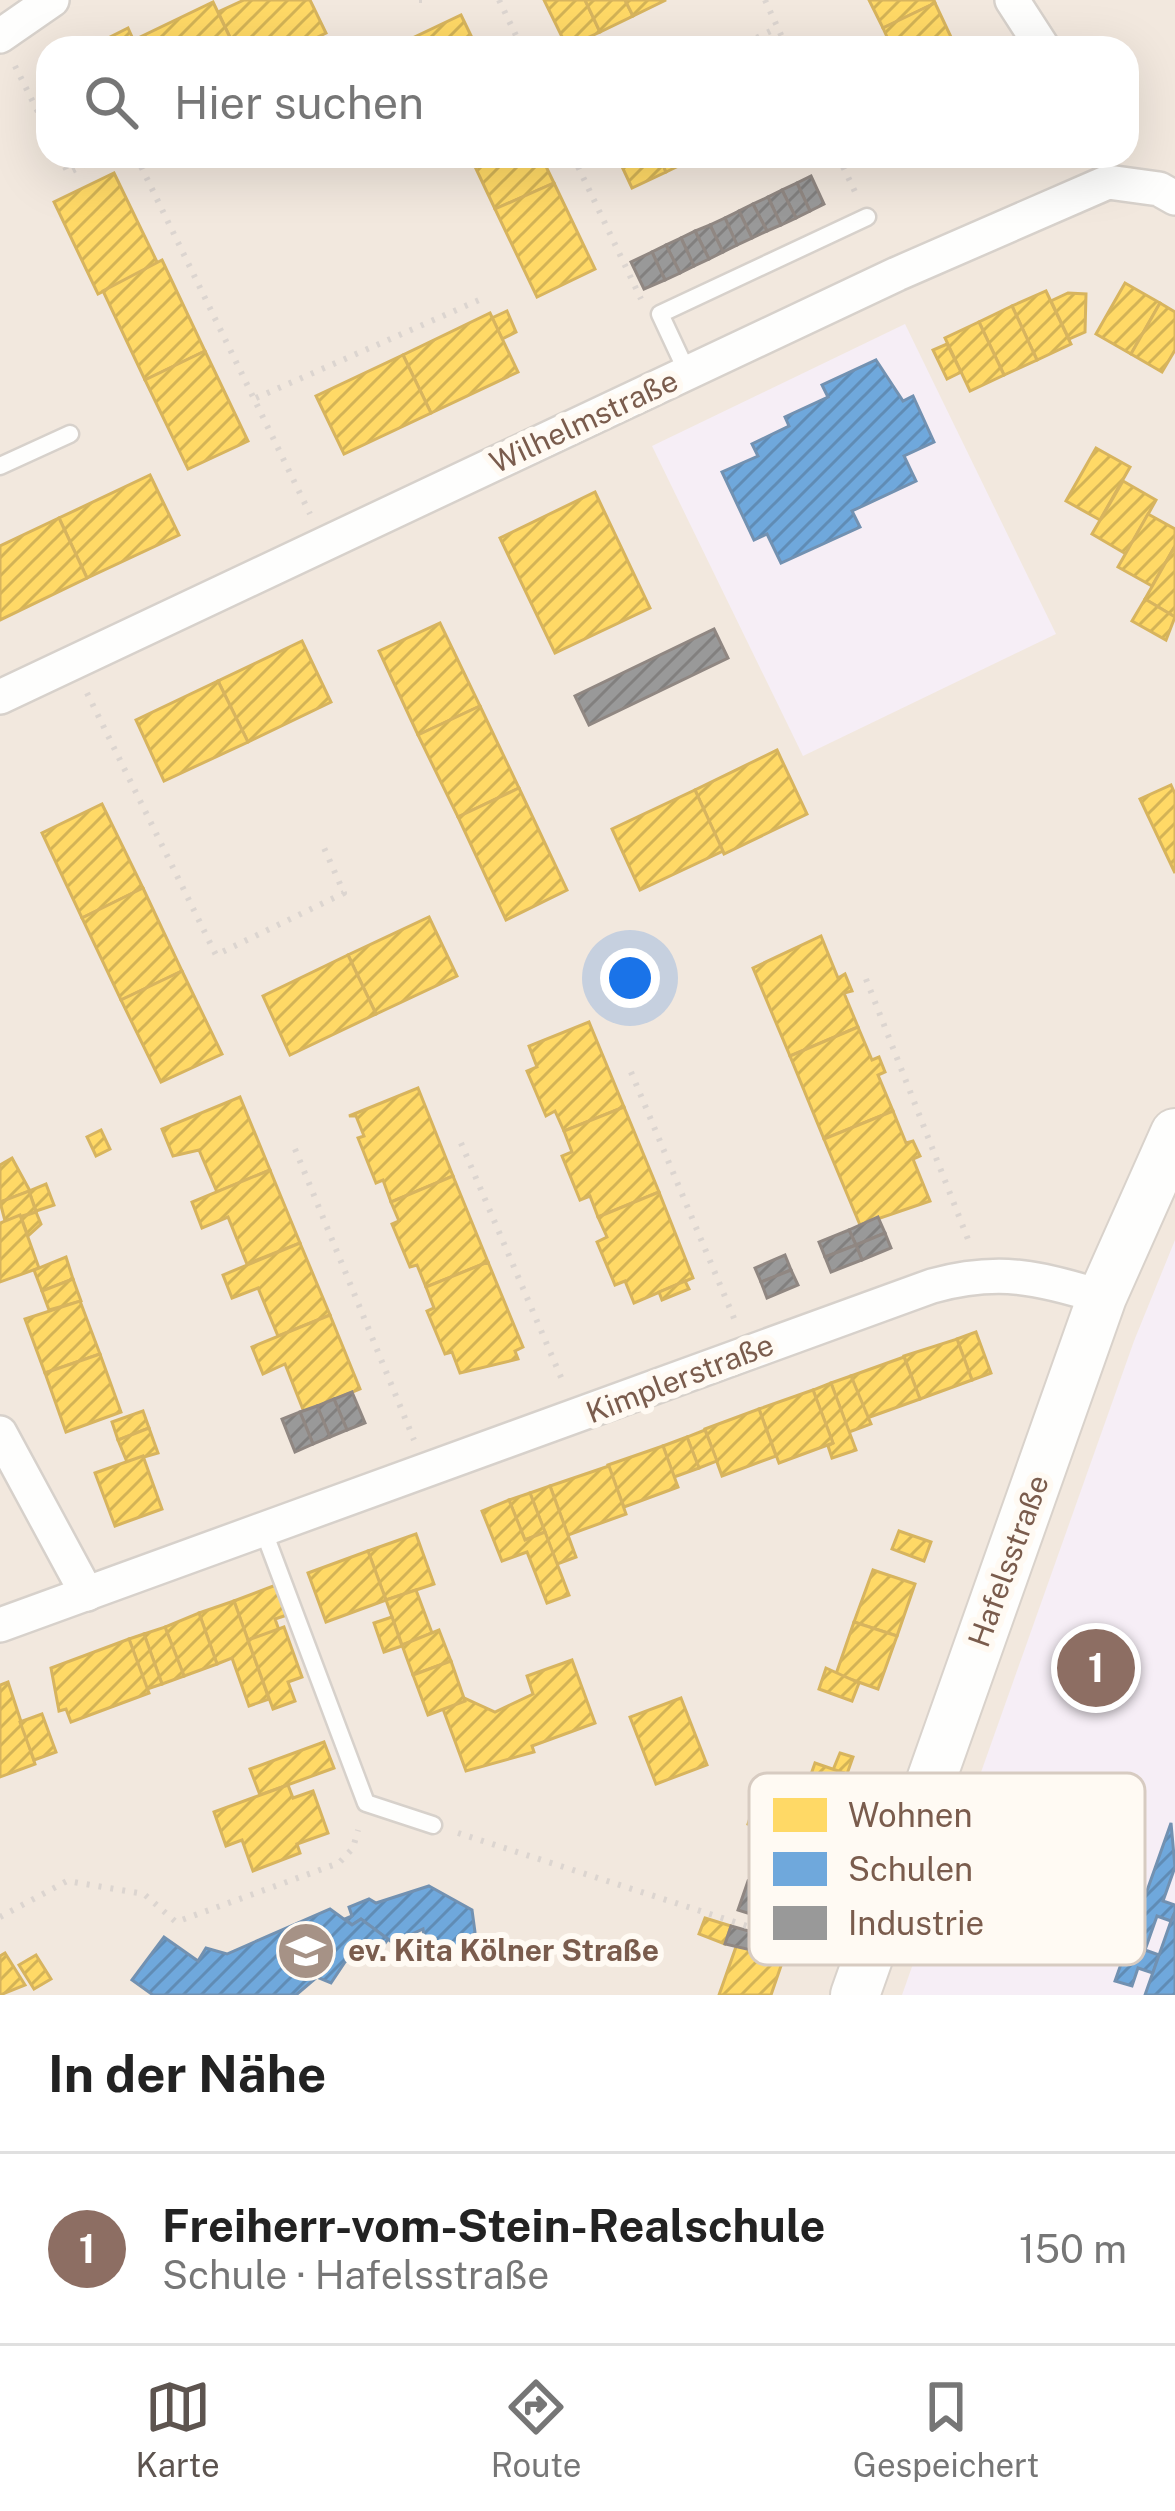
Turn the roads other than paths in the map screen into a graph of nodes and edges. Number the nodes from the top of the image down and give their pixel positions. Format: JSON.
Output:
{"nodes":[{"id":1,"x":52,"y":0,"type":"edge"},
{"id":2,"x":1012,"y":0,"type":"edge"},
{"id":3,"x":0,"y":36,"type":"edge"},
{"id":4,"x":1035,"y":36,"type":"edge"},
{"id":5,"x":1107,"y":169,"type":"edge"},
{"id":6,"x":1175,"y":198,"type":"edge"},
{"id":7,"x":867,"y":217,"type":"road end"},
{"id":8,"x":688,"y":374,"type":"junction"},
{"id":9,"x":70,"y":434,"type":"dead end"},
{"id":10,"x":0,"y":466,"type":"edge"},
{"id":11,"x":0,"y":697,"type":"edge"},
{"id":12,"x":1175,"y":1133,"type":"edge"},
{"id":13,"x":1102,"y":1297,"type":"junction"},
{"id":14,"x":0,"y":1433,"type":"edge"},
{"id":15,"x":263,"y":1532,"type":"junction"},
{"id":16,"x":87,"y":1594,"type":"junction"},
{"id":17,"x":0,"y":1625,"type":"edge"},
{"id":18,"x":934,"y":1773,"type":"edge"},
{"id":19,"x":433,"y":1825,"type":"road end"}],
"edges":[{"from":1,"to":3,"type":"street"},
{"from":2,"to":4,"type":"street"},
{"from":5,"to":6,"type":"street","name":"Wilhelmstraße"},
{"from":5,"to":8,"type":"street","name":"Wilhelmstraße"},
{"from":7,"to":8,"type":"lane"},
{"from":8,"to":11,"type":"street","name":"Wilhelmstraße"},
{"from":9,"to":10,"type":"lane"},
{"from":12,"to":13,"type":"main road","name":"Hafelsstraße"},
{"from":13,"to":15,"type":"street","name":"Kimplerstraße"},
{"from":13,"to":18,"type":"main road","name":"Hafelsstraße"},
{"from":14,"to":16,"type":"street"},
{"from":15,"to":16,"type":"street","name":"Kimplerstraße"},
{"from":15,"to":19,"type":"lane"},
{"from":16,"to":17,"type":"street","name":"Kimplerstraße"}]}
